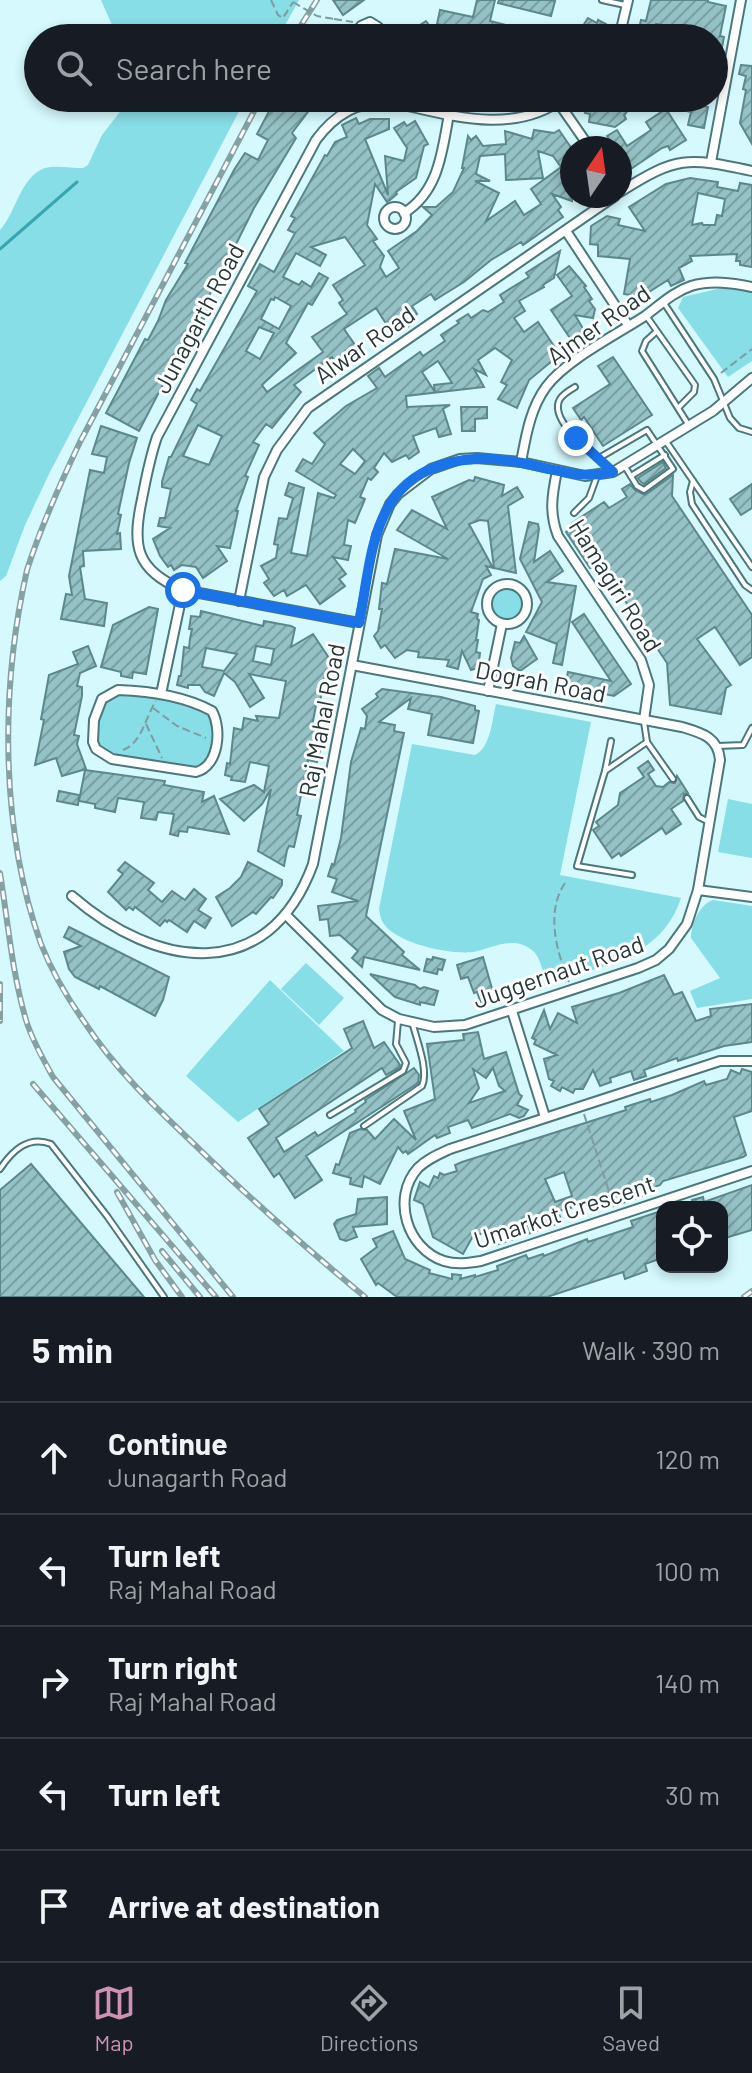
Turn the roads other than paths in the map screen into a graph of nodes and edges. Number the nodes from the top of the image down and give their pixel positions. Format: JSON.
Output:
{"nodes":[{"id":1,"x":602,"y":0,"type":"edge"},
{"id":2,"x":741,"y":0,"type":"edge"},
{"id":3,"x":628,"y":3,"type":"edge"},
{"id":4,"x":623,"y":24,"type":"edge"},
{"id":5,"x":728,"y":70,"type":"edge"},
{"id":6,"x":345,"y":112,"type":"edge"},
{"id":7,"x":438,"y":112,"type":"edge"},
{"id":8,"x":538,"y":112,"type":"edge"},
{"id":9,"x":568,"y":112,"type":"edge"},
{"id":10,"x":720,"y":112,"type":"edge"},
{"id":11,"x":449,"y":114,"type":"junction"},
{"id":12,"x":583,"y":136,"type":"edge"},
{"id":13,"x":711,"y":162,"type":"junction"},
{"id":14,"x":752,"y":171,"type":"edge"},
{"id":15,"x":632,"y":185,"type":"edge"},
{"id":16,"x":598,"y":208,"type":"edge"},
{"id":17,"x":404,"y":213,"type":"dead end"},
{"id":18,"x":566,"y":231,"type":"junction"},
{"id":19,"x":752,"y":287,"type":"edge"},
{"id":20,"x":663,"y":301,"type":"junction"},
{"id":21,"x":645,"y":315,"type":"junction"},
{"id":22,"x":628,"y":325,"type":"junction"},
{"id":23,"x":656,"y":332,"type":"junction"},
{"id":24,"x":752,"y":378,"type":"edge"},
{"id":25,"x":575,"y":387,"type":"dead end"},
{"id":26,"x":724,"y":400,"type":"junction"},
{"id":27,"x":679,"y":407,"type":"junction"},
{"id":28,"x":688,"y":424,"type":"junction"},
{"id":29,"x":752,"y":432,"type":"edge"},
{"id":30,"x":661,"y":442,"type":"junction"},
{"id":31,"x":665,"y":455,"type":"junction"},
{"id":32,"x":599,"y":458,"type":"junction"},
{"id":33,"x":521,"y":462,"type":"junction"},
{"id":34,"x":624,"y":465,"type":"junction"},
{"id":35,"x":557,"y":471,"type":"junction"},
{"id":36,"x":613,"y":472,"type":"junction"},
{"id":37,"x":597,"y":476,"type":"junction"},
{"id":38,"x":631,"y":476,"type":"junction"},
{"id":39,"x":693,"y":481,"type":"junction"},
{"id":40,"x":574,"y":513,"type":"dead end"},
{"id":41,"x":752,"y":567,"type":"edge"},
{"id":42,"x":183,"y":590,"type":"junction"},
{"id":43,"x":752,"y":590,"type":"edge"},
{"id":44,"x":239,"y":601,"type":"junction"},
{"id":45,"x":359,"y":623,"type":"junction"},
{"id":46,"x":502,"y":624,"type":"junction"},
{"id":47,"x":352,"y":665,"type":"junction"},
{"id":48,"x":488,"y":691,"type":"junction"},
{"id":49,"x":161,"y":694,"type":"junction"},
{"id":50,"x":644,"y":720,"type":"junction"},
{"id":51,"x":752,"y":728,"type":"edge"},
{"id":52,"x":611,"y":741,"type":"dead end"},
{"id":53,"x":647,"y":742,"type":"junction"},
{"id":54,"x":718,"y":746,"type":"junction"},
{"id":55,"x":605,"y":771,"type":"junction"},
{"id":56,"x":673,"y":779,"type":"dead end"},
{"id":57,"x":687,"y":798,"type":"dead end"},
{"id":58,"x":709,"y":822,"type":"junction"},
{"id":59,"x":632,"y":875,"type":"dead end"},
{"id":60,"x":698,"y":890,"type":"junction"},
{"id":61,"x":72,"y":896,"type":"dead end"},
{"id":62,"x":752,"y":897,"type":"edge"},
{"id":63,"x":287,"y":916,"type":"junction"},
{"id":64,"x":512,"y":1011,"type":"junction"},
{"id":65,"x":399,"y":1019,"type":"junction"},
{"id":66,"x":413,"y":1022,"type":"junction"},
{"id":67,"x":752,"y":1061,"type":"edge"},
{"id":68,"x":330,"y":1115,"type":"dead end"},
{"id":69,"x":545,"y":1117,"type":"junction"},
{"id":70,"x":364,"y":1126,"type":"dead end"},
{"id":71,"x":0,"y":1169,"type":"edge"},
{"id":72,"x":752,"y":1171,"type":"edge"},
{"id":73,"x":164,"y":1297,"type":"edge"}],
"edges":[{"from":1,"to":3,"type":"lane"},
{"from":2,"to":5,"type":"street"},
{"from":3,"to":4,"type":"street"},
{"from":6,"to":42,"type":"street","name":"Junagarth Road"},
{"from":7,"to":11,"type":"street","name":"Junagarth Road"},
{"from":8,"to":11,"type":"street","name":"Junagarth Road"},
{"from":9,"to":12,"type":"street"},
{"from":10,"to":13,"type":"street"},
{"from":11,"to":17,"type":"street"},
{"from":13,"to":14,"type":"street"},
{"from":13,"to":15,"type":"street"},
{"from":16,"to":18,"type":"street","name":"Alwar Road"},
{"from":18,"to":22,"type":"street"},
{"from":18,"to":44,"type":"street","name":"Alwar Road"},
{"from":19,"to":20,"type":"street","name":"Ajmer Road"},
{"from":20,"to":21,"type":"street","name":"Ajmer Road"},
{"from":20,"to":26,"type":"lane"},
{"from":21,"to":22,"type":"street","name":"Ajmer Road"},
{"from":21,"to":23,"type":"lane"},
{"from":22,"to":33,"type":"street","name":"Ajmer Road"},
{"from":23,"to":27,"type":"lane"},
{"from":23,"to":27,"type":"lane"},
{"from":24,"to":26,"type":"street","name":"Raj Mahal Road"},
{"from":25,"to":32,"type":"lane"},
{"from":26,"to":28,"type":"street","name":"Raj Mahal Road"},
{"from":26,"to":29,"type":"lane"},
{"from":27,"to":28,"type":"lane"},
{"from":28,"to":30,"type":"street","name":"Raj Mahal Road"},
{"from":30,"to":31,"type":"lane"},
{"from":30,"to":32,"type":"lane"},
{"from":30,"to":34,"type":"street","name":"Raj Mahal Road"},
{"from":30,"to":39,"type":"lane"},
{"from":31,"to":38,"type":"lane"},
{"from":31,"to":38,"type":"lane"},
{"from":32,"to":36,"type":"lane"},
{"from":33,"to":35,"type":"street","name":"Raj Mahal Road"},
{"from":33,"to":45,"type":"street","name":"Raj Mahal Road"},
{"from":34,"to":36,"type":"street","name":"Raj Mahal Road"},
{"from":34,"to":38,"type":"lane"},
{"from":35,"to":37,"type":"street","name":"Raj Mahal Road"},
{"from":35,"to":50,"type":"street","name":"Hamagiri Road"},
{"from":36,"to":37,"type":"street","name":"Raj Mahal Road"},
{"from":37,"to":40,"type":"lane"},
{"from":39,"to":41,"type":"lane"},
{"from":39,"to":43,"type":"lane"},
{"from":42,"to":44,"type":"street","name":"Junagarth Road"},
{"from":42,"to":49,"type":"street"},
{"from":44,"to":45,"type":"street","name":"Junagarth Road"},
{"from":45,"to":47,"type":"street","name":"Raj Mahal Road"},
{"from":46,"to":46,"type":"street"},
{"from":46,"to":48,"type":"street"},
{"from":47,"to":48,"type":"street","name":"Dograh Road"},
{"from":47,"to":63,"type":"street","name":"Raj Mahal Road"},
{"from":48,"to":50,"type":"street","name":"Dograh Road"},
{"from":49,"to":49,"type":"street"},
{"from":50,"to":53,"type":"lane"},
{"from":50,"to":54,"type":"street","name":"Dograh Road"},
{"from":51,"to":54,"type":"lane"},
{"from":52,"to":55,"type":"lane"},
{"from":53,"to":55,"type":"lane"},
{"from":53,"to":56,"type":"lane"},
{"from":54,"to":58,"type":"street","name":"Juggernaut Road"},
{"from":55,"to":59,"type":"lane"},
{"from":57,"to":58,"type":"lane"},
{"from":58,"to":60,"type":"street","name":"Juggernaut Road"},
{"from":60,"to":62,"type":"street"},
{"from":60,"to":64,"type":"street","name":"Juggernaut Road"},
{"from":61,"to":63,"type":"street","name":"Raj Mahal Road"},
{"from":63,"to":65,"type":"street","name":"Juggernaut Road"},
{"from":64,"to":66,"type":"street","name":"Juggernaut Road"},
{"from":64,"to":69,"type":"street"},
{"from":65,"to":66,"type":"street","name":"Juggernaut Road"},
{"from":65,"to":68,"type":"lane"},
{"from":66,"to":70,"type":"lane"},
{"from":67,"to":69,"type":"street","name":"Umarkot Crescent"},
{"from":69,"to":72,"type":"street","name":"Umarkot Crescent"},
{"from":71,"to":73,"type":"lane"}]}
